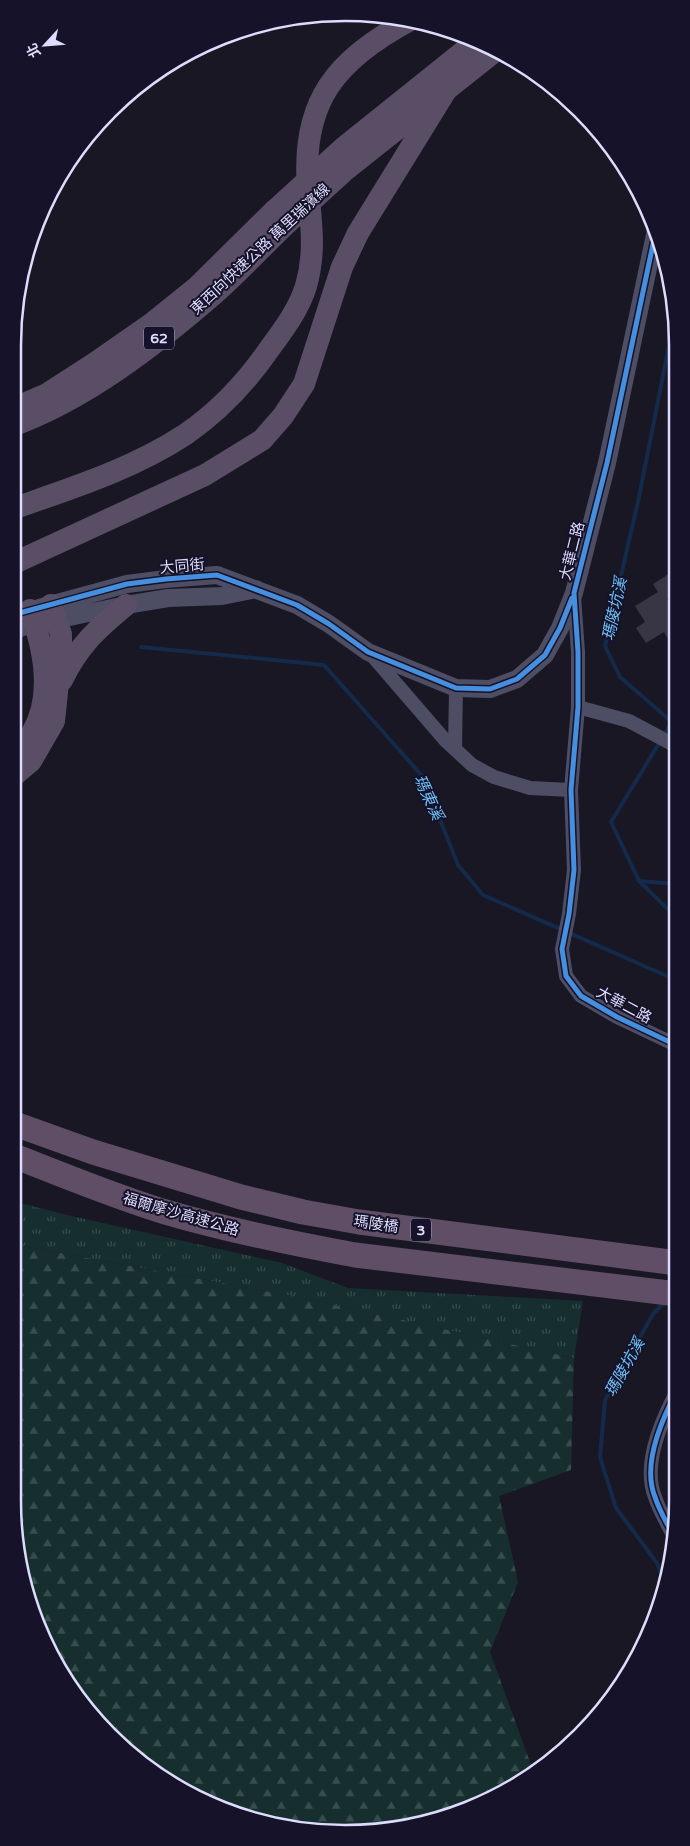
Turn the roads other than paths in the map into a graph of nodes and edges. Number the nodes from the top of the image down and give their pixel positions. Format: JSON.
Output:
{"nodes":[{"id":1,"x":400,"y":26,"type":"edge"},
{"id":2,"x":470,"y":46,"type":"edge"},
{"id":3,"x":489,"y":56,"type":"edge"},
{"id":4,"x":448,"y":87,"type":"junction"},
{"id":5,"x":653,"y":244,"type":"edge"},
{"id":6,"x":21,"y":405,"type":"edge"},
{"id":7,"x":21,"y":423,"type":"edge"},
{"id":8,"x":21,"y":506,"type":"edge"},
{"id":9,"x":21,"y":560,"type":"edge"},
{"id":10,"x":257,"y":589,"type":"junction"},
{"id":11,"x":574,"y":593,"type":"junction"},
{"id":12,"x":126,"y":605,"type":"junction"},
{"id":13,"x":37,"y":615,"type":"edge"},
{"id":14,"x":21,"y":627,"type":"edge"},
{"id":15,"x":368,"y":652,"type":"junction"},
{"id":16,"x":58,"y":688,"type":"junction"},
{"id":17,"x":456,"y":688,"type":"junction"},
{"id":18,"x":578,"y":707,"type":"junction"},
{"id":19,"x":669,"y":742,"type":"edge"},
{"id":20,"x":21,"y":746,"type":"edge"},
{"id":21,"x":455,"y":749,"type":"junction"},
{"id":22,"x":21,"y":769,"type":"edge"},
{"id":23,"x":571,"y":790,"type":"junction"},
{"id":24,"x":669,"y":1042,"type":"edge"},
{"id":25,"x":21,"y":1126,"type":"edge"},
{"id":26,"x":21,"y":1159,"type":"edge"},
{"id":27,"x":669,"y":1262,"type":"edge"},
{"id":28,"x":669,"y":1293,"type":"edge"},
{"id":29,"x":669,"y":1405,"type":"edge"},
{"id":30,"x":668,"y":1524,"type":"edge"}],
"edges":[{"from":1,"to":8,"type":"highway"},
{"from":2,"to":6,"type":"highway","name":"東西向快速公路 萬里瑞濱線","number":"62","bridge":true},
{"from":3,"to":4,"type":"highway","name":"東西向快速公路 萬里瑞濱線","number":"62","bridge":true},
{"from":4,"to":7,"type":"highway","name":"東西向快速公路 萬里瑞濱線","number":"62","bridge":true},
{"from":4,"to":9,"type":"highway","bridge":true},
{"from":5,"to":11,"type":"street","name":"大華二路"},
{"from":10,"to":12,"type":"street","name":"大同街"},
{"from":10,"to":13,"type":"street","name":"大同街"},
{"from":10,"to":15,"type":"street","name":"大同街"},
{"from":11,"to":17,"type":"street"},
{"from":11,"to":18,"type":"street","name":"大華二路"},
{"from":12,"to":13,"type":"street","name":"大同街"},
{"from":12,"to":16,"type":"highway"},
{"from":13,"to":14,"type":"street","name":"大同街"},
{"from":13,"to":16,"type":"highway"},
{"from":13,"to":20,"type":"highway"},
{"from":15,"to":17,"type":"street","name":"大同街"},
{"from":15,"to":21,"type":"street"},
{"from":16,"to":22,"type":"highway"},
{"from":17,"to":21,"type":"street"},
{"from":18,"to":19,"type":"street"},
{"from":18,"to":23,"type":"street","name":"大華二路"},
{"from":21,"to":23,"type":"street"},
{"from":23,"to":24,"type":"street","name":"大華二路"},
{"from":25,"to":27,"type":"highway","name":"瑪陵橋","number":"3"},
{"from":26,"to":28,"type":"highway","name":"福爾摩沙高速公路","number":"3"},
{"from":29,"to":30,"type":"street"}]}
